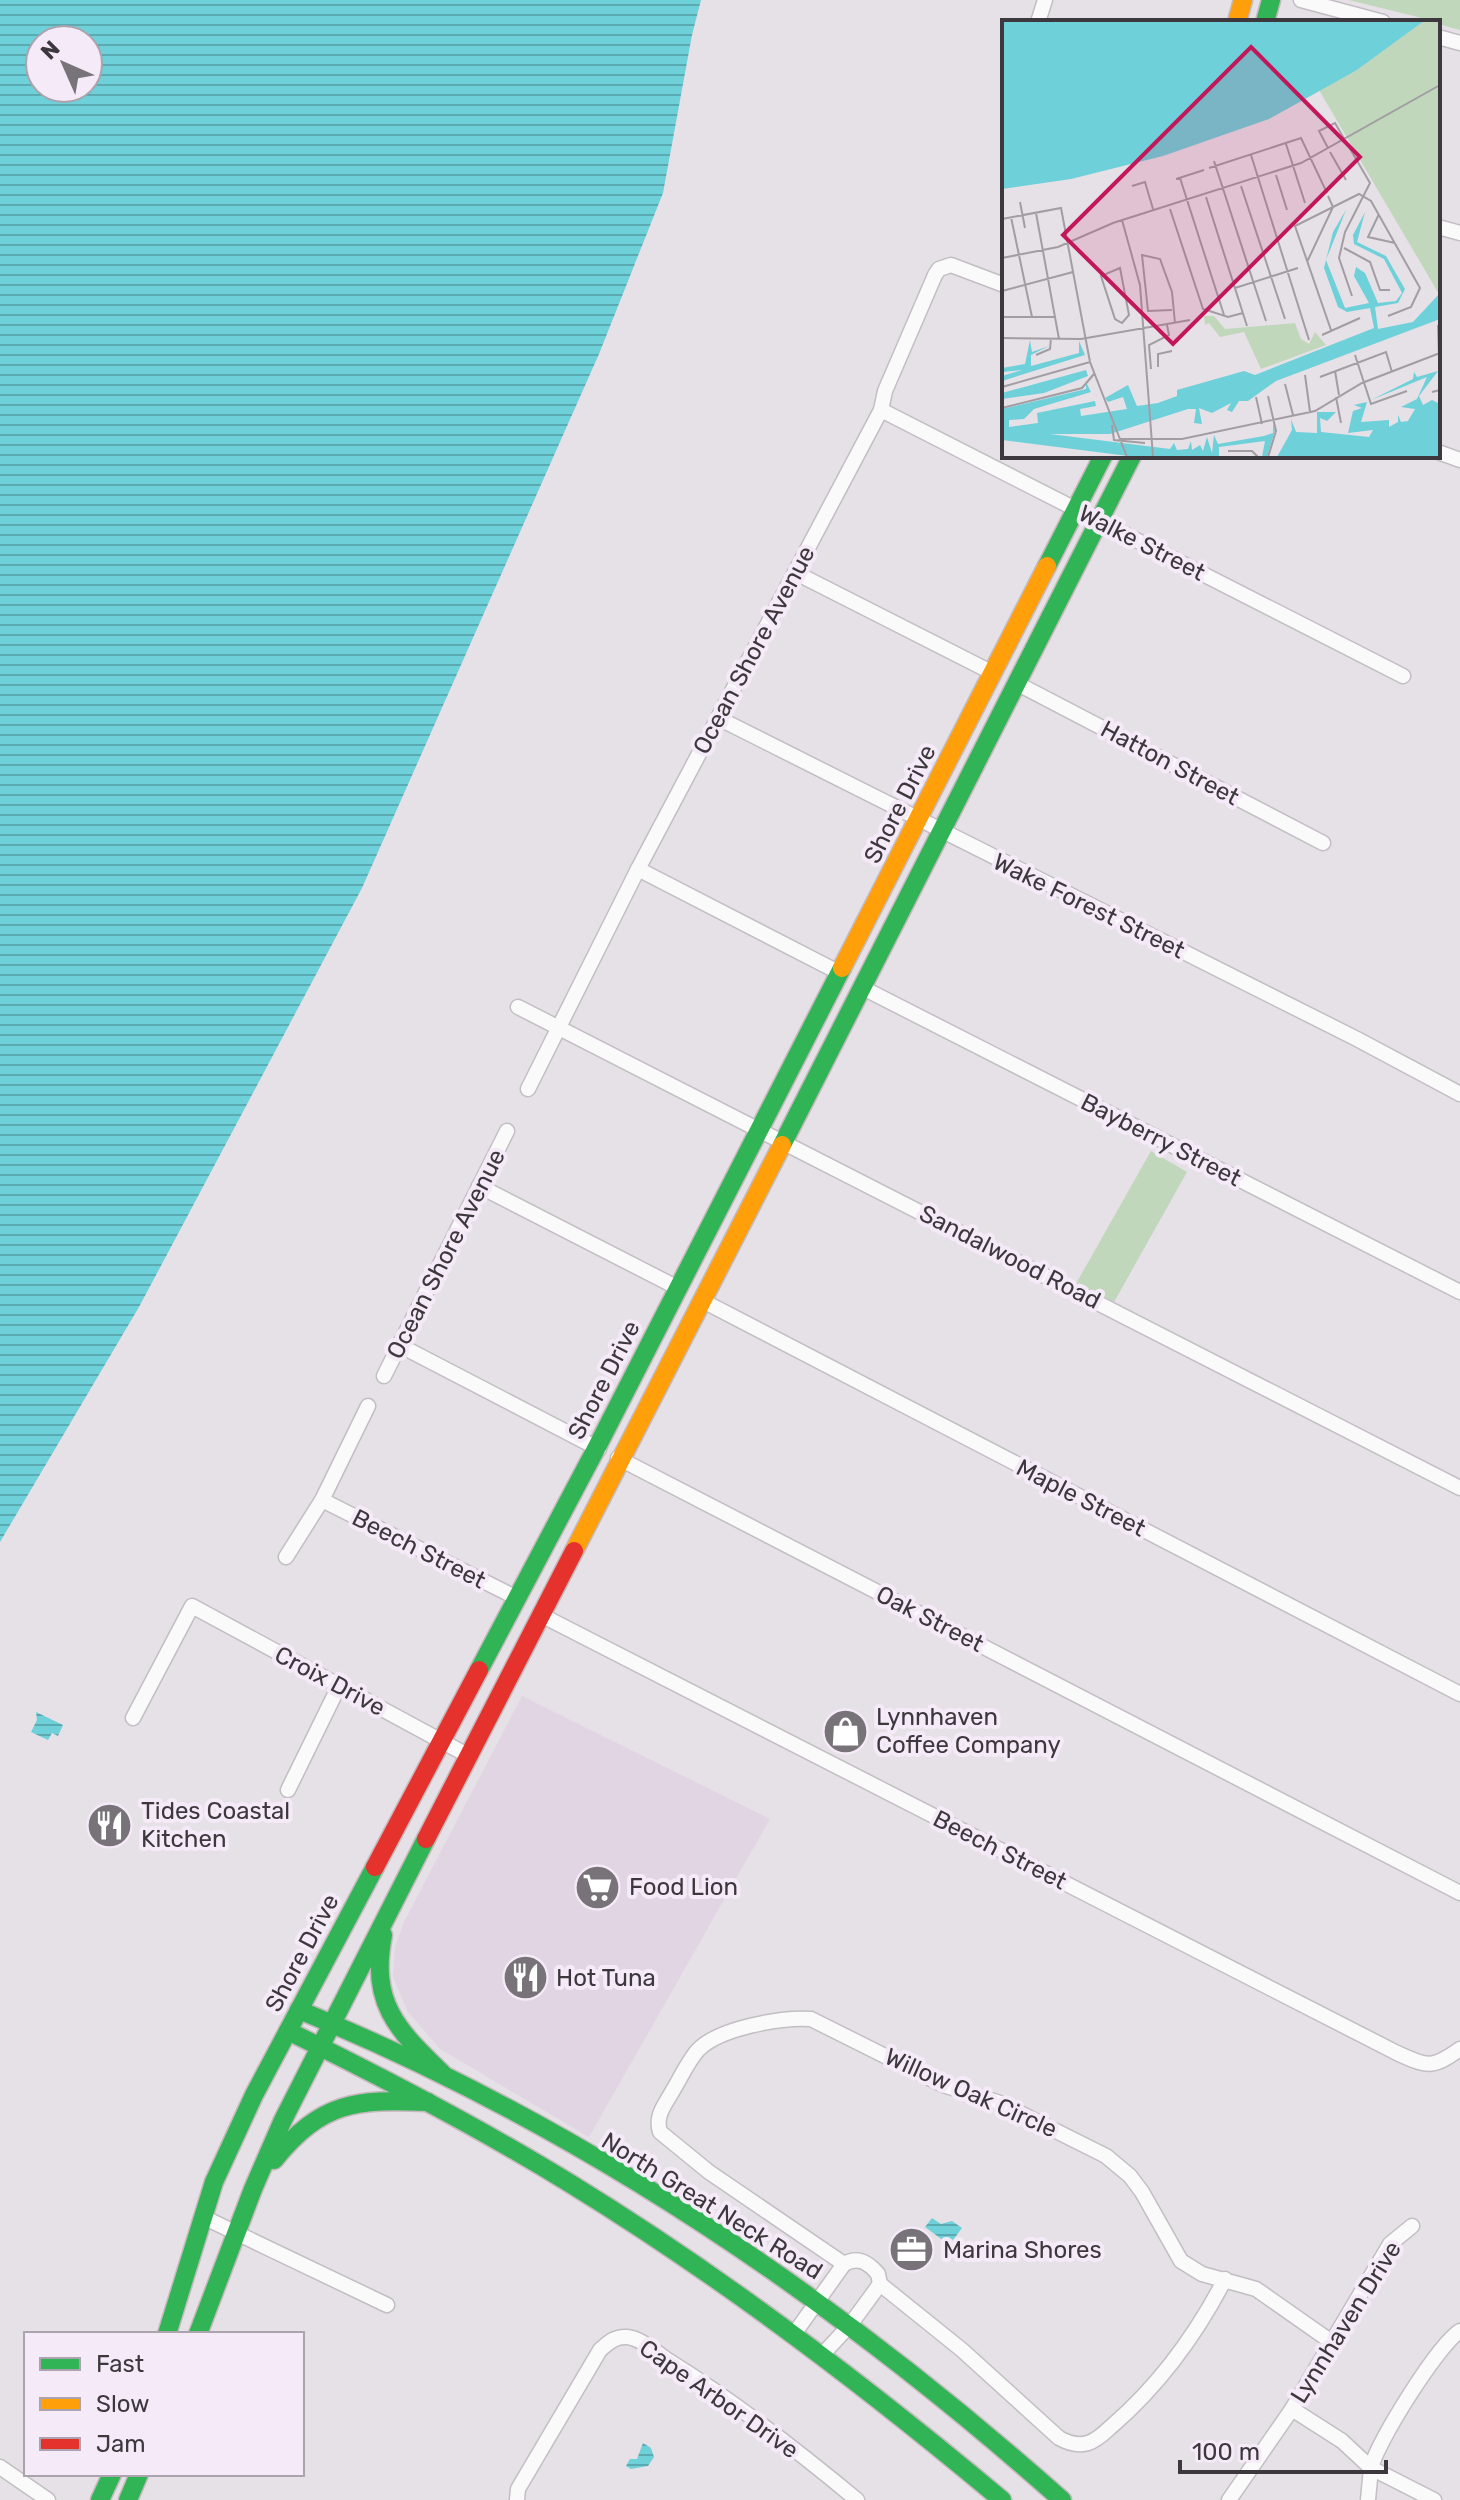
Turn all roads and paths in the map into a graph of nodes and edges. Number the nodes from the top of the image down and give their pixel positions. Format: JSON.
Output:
{"nodes":[{"id":1,"x":1045,"y":0,"type":"edge"},
{"id":2,"x":1243,"y":0,"type":"edge"},
{"id":3,"x":1271,"y":0,"type":"edge"},
{"id":4,"x":1301,"y":0,"type":"edge"},
{"id":5,"x":1039,"y":20,"type":"edge"},
{"id":6,"x":1238,"y":20,"type":"edge"},
{"id":7,"x":1266,"y":20,"type":"edge"},
{"id":8,"x":1376,"y":20,"type":"edge"},
{"id":9,"x":1440,"y":38,"type":"edge"},
{"id":10,"x":1460,"y":43,"type":"edge"},
{"id":11,"x":1440,"y":228,"type":"edge"},
{"id":12,"x":1460,"y":233,"type":"edge"},
{"id":13,"x":1002,"y":284,"type":"edge"},
{"id":14,"x":881,"y":410,"type":"junction"},
{"id":15,"x":1440,"y":453,"type":"edge"},
{"id":16,"x":1102,"y":458,"type":"edge"},
{"id":17,"x":1131,"y":458,"type":"edge"},
{"id":18,"x":1460,"y":460,"type":"edge"},
{"id":19,"x":1077,"y":510,"type":"junction"},
{"id":20,"x":1101,"y":522,"type":"junction"},
{"id":21,"x":796,"y":573,"type":"junction"},
{"id":22,"x":993,"y":673,"type":"junction"},
{"id":23,"x":1403,"y":676,"type":"dead end"},
{"id":24,"x":1018,"y":684,"type":"junction"},
{"id":25,"x":718,"y":718,"type":"junction"},
{"id":26,"x":918,"y":820,"type":"junction"},
{"id":27,"x":942,"y":832,"type":"junction"},
{"id":28,"x":1323,"y":843,"type":"dead end"},
{"id":29,"x":638,"y":869,"type":"junction"},
{"id":30,"x":840,"y":973,"type":"junction"},
{"id":31,"x":863,"y":988,"type":"junction"},
{"id":32,"x":518,"y":1007,"type":"dead end"},
{"id":33,"x":559,"y":1027,"type":"junction"},
{"id":34,"x":528,"y":1089,"type":"dead end"},
{"id":35,"x":1460,"y":1094,"type":"edge"},
{"id":36,"x":760,"y":1129,"type":"junction"},
{"id":37,"x":507,"y":1131,"type":"dead end"},
{"id":38,"x":784,"y":1142,"type":"junction"},
{"id":39,"x":479,"y":1186,"type":"junction"},
{"id":40,"x":678,"y":1288,"type":"junction"},
{"id":41,"x":1460,"y":1292,"type":"edge"},
{"id":42,"x":703,"y":1301,"type":"junction"},
{"id":43,"x":399,"y":1345,"type":"junction"},
{"id":44,"x":384,"y":1376,"type":"dead end"},
{"id":45,"x":368,"y":1406,"type":"dead end"},
{"id":46,"x":597,"y":1447,"type":"junction"},
{"id":47,"x":621,"y":1460,"type":"junction"},
{"id":48,"x":1460,"y":1488,"type":"edge"},
{"id":49,"x":322,"y":1500,"type":"junction"},
{"id":50,"x":286,"y":1557,"type":"dead end"},
{"id":51,"x":517,"y":1598,"type":"junction"},
{"id":52,"x":541,"y":1615,"type":"junction"},
{"id":53,"x":339,"y":1686,"type":"junction"},
{"id":54,"x":1460,"y":1694,"type":"edge"},
{"id":55,"x":133,"y":1718,"type":"dead end"},
{"id":56,"x":440,"y":1740,"type":"junction"},
{"id":57,"x":469,"y":1756,"type":"junction"},
{"id":58,"x":288,"y":1790,"type":"dead end"},
{"id":59,"x":1460,"y":1893,"type":"edge"},
{"id":60,"x":392,"y":1905,"type":"junction"},
{"id":61,"x":299,"y":2010,"type":"junction"},
{"id":62,"x":331,"y":2023,"type":"junction"},
{"id":63,"x":288,"y":2031,"type":"junction"},
{"id":64,"x":319,"y":2046,"type":"junction"},
{"id":65,"x":1460,"y":2049,"type":"edge"},
{"id":66,"x":442,"y":2073,"type":"junction"},
{"id":67,"x":428,"y":2102,"type":"junction"},
{"id":68,"x":253,"y":2189,"type":"junction"},
{"id":69,"x":203,"y":2217,"type":"junction"},
{"id":70,"x":1412,"y":2226,"type":"dead end"},
{"id":71,"x":237,"y":2231,"type":"junction"},
{"id":72,"x":844,"y":2264,"type":"junction"},
{"id":73,"x":1225,"y":2279,"type":"junction"},
{"id":74,"x":880,"y":2284,"type":"junction"},
{"id":75,"x":817,"y":2301,"type":"junction"},
{"id":76,"x":387,"y":2305,"type":"dead end"},
{"id":77,"x":850,"y":2325,"type":"junction"},
{"id":78,"x":1460,"y":2331,"type":"edge"},
{"id":79,"x":168,"y":2332,"type":"edge"},
{"id":80,"x":199,"y":2332,"type":"edge"},
{"id":81,"x":794,"y":2334,"type":"junction"},
{"id":82,"x":1333,"y":2343,"type":"junction"},
{"id":83,"x":822,"y":2355,"type":"junction"},
{"id":84,"x":1292,"y":2409,"type":"junction"},
{"id":85,"x":0,"y":2467,"type":"edge"},
{"id":86,"x":1371,"y":2468,"type":"junction"},
{"id":87,"x":111,"y":2476,"type":"edge"},
{"id":88,"x":138,"y":2476,"type":"edge"},
{"id":89,"x":48,"y":2500,"type":"edge"},
{"id":90,"x":100,"y":2500,"type":"edge"},
{"id":91,"x":128,"y":2500,"type":"edge"},
{"id":92,"x":517,"y":2500,"type":"edge"},
{"id":93,"x":857,"y":2500,"type":"edge"},
{"id":94,"x":1002,"y":2500,"type":"edge"},
{"id":95,"x":1062,"y":2500,"type":"edge"},
{"id":96,"x":1229,"y":2500,"type":"edge"},
{"id":97,"x":1368,"y":2500,"type":"edge"},
{"id":98,"x":1434,"y":2500,"type":"edge"}],
"edges":[{"from":1,"to":5,"type":"street"},
{"from":2,"to":6,"type":"main road"},
{"from":3,"to":7,"type":"main road"},
{"from":4,"to":8,"type":"street"},
{"from":9,"to":10,"type":"street"},
{"from":11,"to":12,"type":"street"},
{"from":13,"to":14,"type":"street","name":"Ocean Shore Avenue"},
{"from":14,"to":19,"type":"street","name":"Walke Street"},
{"from":14,"to":21,"type":"street","name":"Ocean Shore Avenue"},
{"from":15,"to":18,"type":"street"},
{"from":16,"to":19,"type":"main road","name":"Shore Drive"},
{"from":17,"to":20,"type":"main road","name":"Shore Drive"},
{"from":19,"to":20,"type":"street","name":"Walke Street"},
{"from":19,"to":22,"type":"main road","name":"Shore Drive"},
{"from":20,"to":23,"type":"street","name":"Walke Street"},
{"from":20,"to":24,"type":"main road","name":"Shore Drive"},
{"from":21,"to":22,"type":"street"},
{"from":21,"to":25,"type":"street","name":"Ocean Shore Avenue"},
{"from":22,"to":26,"type":"main road","name":"Shore Drive"},
{"from":24,"to":27,"type":"main road","name":"Shore Drive"},
{"from":24,"to":28,"type":"street","name":"Hatton Street"},
{"from":25,"to":26,"type":"street","name":"Wake Forest Street"},
{"from":25,"to":29,"type":"street","name":"Ocean Shore Avenue"},
{"from":26,"to":27,"type":"street","name":"Wake Forest Street"},
{"from":26,"to":30,"type":"main road","name":"Shore Drive"},
{"from":27,"to":31,"type":"main road","name":"Shore Drive"},
{"from":27,"to":35,"type":"street","name":"Wake Forest Street"},
{"from":29,"to":30,"type":"street"},
{"from":29,"to":33,"type":"street","name":"Ocean Shore Avenue"},
{"from":30,"to":36,"type":"main road","name":"Shore Drive"},
{"from":31,"to":38,"type":"main road","name":"Shore Drive"},
{"from":31,"to":41,"type":"street","name":"Bayberry Street"},
{"from":32,"to":33,"type":"street"},
{"from":33,"to":34,"type":"street","name":"Ocean Shore Avenue"},
{"from":33,"to":36,"type":"street","name":"Sandalwood Road"},
{"from":36,"to":38,"type":"street","name":"Sandalwood Road"},
{"from":36,"to":40,"type":"main road","name":"Shore Drive"},
{"from":37,"to":39,"type":"street","name":"Ocean Shore Avenue"},
{"from":38,"to":42,"type":"main road","name":"Shore Drive"},
{"from":38,"to":48,"type":"street","name":"Sandalwood Road"},
{"from":39,"to":40,"type":"street"},
{"from":39,"to":43,"type":"street","name":"Ocean Shore Avenue"},
{"from":40,"to":46,"type":"main road","name":"Shore Drive"},
{"from":42,"to":47,"type":"main road","name":"Shore Drive"},
{"from":42,"to":54,"type":"street","name":"Maple Street"},
{"from":43,"to":44,"type":"street","name":"Ocean Shore Avenue"},
{"from":43,"to":46,"type":"street","name":"Oak Street"},
{"from":45,"to":49,"type":"street"},
{"from":46,"to":47,"type":"street","name":"Oak Street"},
{"from":46,"to":51,"type":"main road","name":"Shore Drive"},
{"from":47,"to":52,"type":"main road","name":"Shore Drive"},
{"from":47,"to":59,"type":"street","name":"Oak Street"},
{"from":49,"to":50,"type":"street"},
{"from":49,"to":51,"type":"street","name":"Beech Street"},
{"from":51,"to":56,"type":"main road","name":"Shore Drive"},
{"from":52,"to":57,"type":"main road","name":"Shore Drive"},
{"from":52,"to":65,"type":"street","name":"Beech Street"},
{"from":53,"to":55,"type":"street","name":"Croix Drive"},
{"from":53,"to":56,"type":"street","name":"Croix Drive"},
{"from":53,"to":58,"type":"street"},
{"from":56,"to":57,"type":"street","name":"Croix Drive"},
{"from":56,"to":61,"type":"main road","name":"Shore Drive"},
{"from":57,"to":60,"type":"main road","name":"Shore Drive"},
{"from":60,"to":62,"type":"main road","name":"Shore Drive"},
{"from":60,"to":66,"type":"main road"},
{"from":61,"to":62,"type":"main road","name":"North Great Neck Road"},
{"from":61,"to":63,"type":"main road","name":"Shore Drive"},
{"from":62,"to":64,"type":"main road","name":"Shore Drive"},
{"from":62,"to":66,"type":"main road","name":"North Great Neck Road"},
{"from":63,"to":64,"type":"main road"},
{"from":63,"to":69,"type":"main road","name":"Shore Drive"},
{"from":64,"to":67,"type":"main road"},
{"from":64,"to":68,"type":"main road","name":"Shore Drive"},
{"from":66,"to":75,"type":"main road","name":"North Great Neck Road"},
{"from":67,"to":68,"type":"main road"},
{"from":67,"to":81,"type":"main road"},
{"from":68,"to":71,"type":"main road","name":"Shore Drive"},
{"from":69,"to":71,"type":"street"},
{"from":69,"to":79,"type":"main road","name":"Shore Drive"},
{"from":70,"to":82,"type":"street","name":"Lynnhaven Drive"},
{"from":71,"to":76,"type":"street"},
{"from":71,"to":80,"type":"main road","name":"Shore Drive"},
{"from":72,"to":73,"type":"street","name":"Willow Oak Circle"},
{"from":72,"to":74,"type":"street","name":"Willow Oak Circle"},
{"from":72,"to":75,"type":"street"},
{"from":73,"to":74,"type":"street","name":"Willow Oak Circle"},
{"from":73,"to":82,"type":"street","name":"Willow Oak Circle"},
{"from":74,"to":77,"type":"street"},
{"from":75,"to":77,"type":"main road","name":"North Great Neck Road"},
{"from":75,"to":81,"type":"street"},
{"from":77,"to":83,"type":"street"},
{"from":77,"to":95,"type":"main road","name":"North Great Neck Road"},
{"from":78,"to":86,"type":"street"},
{"from":81,"to":83,"type":"main road"},
{"from":82,"to":84,"type":"street","name":"Lynnhaven Drive"},
{"from":83,"to":94,"type":"main road"},
{"from":84,"to":86,"type":"street"},
{"from":84,"to":96,"type":"street","name":"Lynnhaven Drive"},
{"from":85,"to":89,"type":"street"},
{"from":86,"to":97,"type":"street"},
{"from":86,"to":98,"type":"street"},
{"from":87,"to":90,"type":"main road"},
{"from":88,"to":91,"type":"main road"},
{"from":92,"to":93,"type":"street","name":"Cape Arbor Drive"}]}
